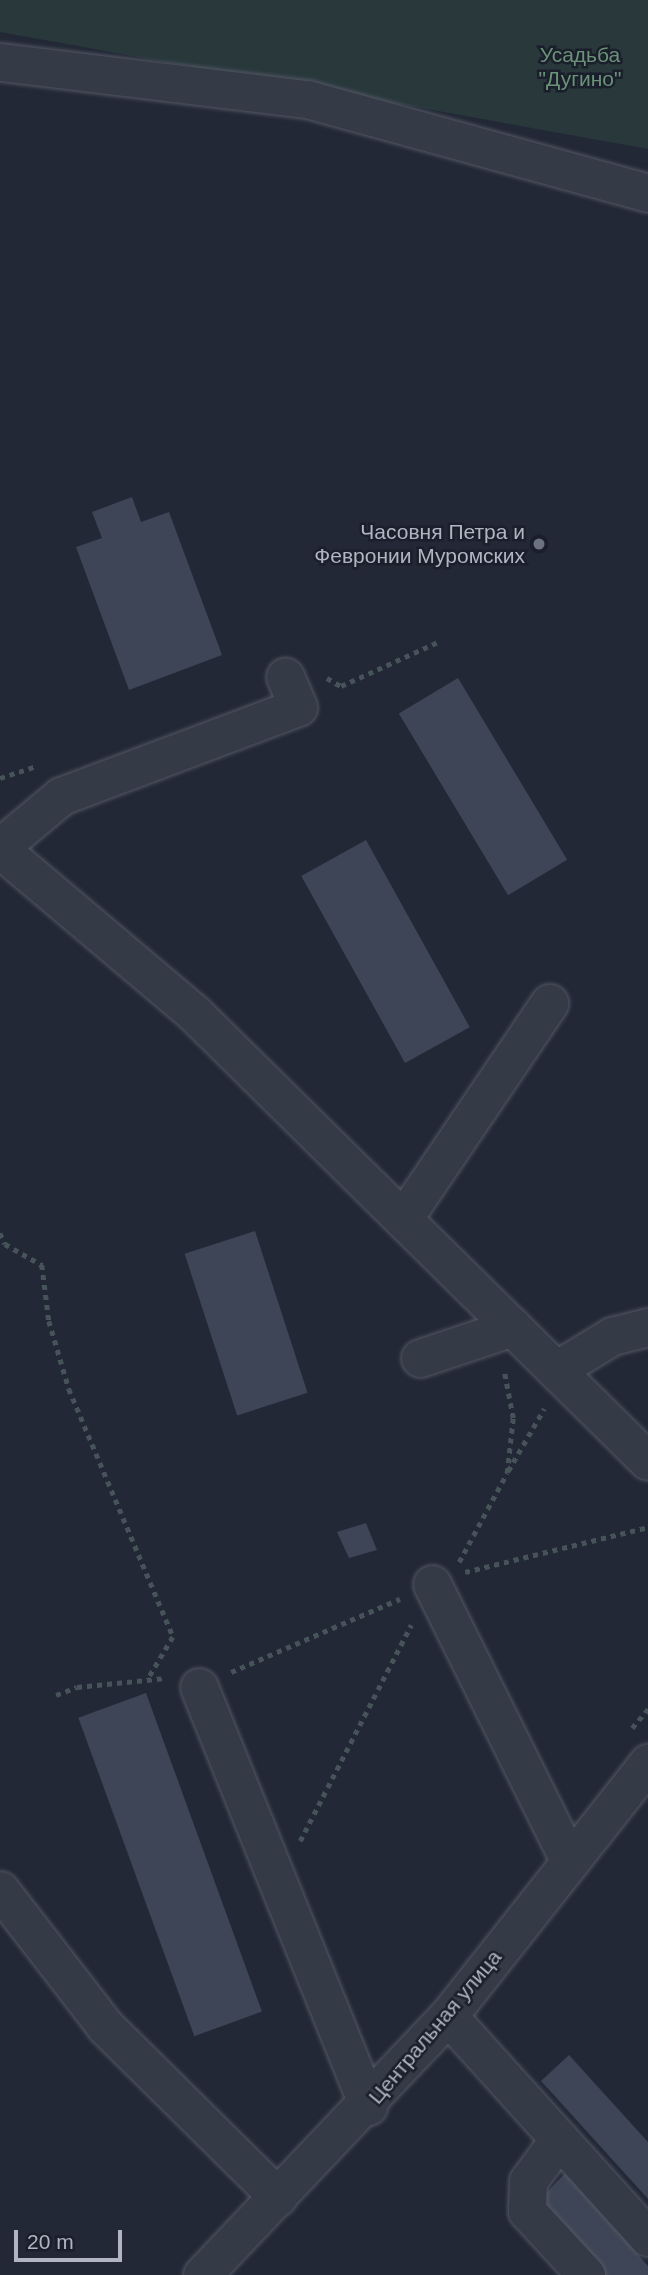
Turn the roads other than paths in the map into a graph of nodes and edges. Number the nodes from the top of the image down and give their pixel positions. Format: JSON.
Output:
{"nodes":[{"id":1,"x":0,"y":62,"type":"edge"},
{"id":2,"x":648,"y":194,"type":"edge"},
{"id":3,"x":285,"y":677,"type":"dead end"},
{"id":4,"x":0,"y":848,"type":"edge"},
{"id":5,"x":549,"y":1003,"type":"dead end"},
{"id":6,"x":403,"y":1219,"type":"junction"},
{"id":7,"x":648,"y":1327,"type":"edge"},
{"id":8,"x":504,"y":1330,"type":"junction"},
{"id":9,"x":420,"y":1358,"type":"dead end"},
{"id":10,"x":552,"y":1386,"type":"junction"},
{"id":11,"x":648,"y":1461,"type":"edge"},
{"id":12,"x":432,"y":1584,"type":"road end"},
{"id":13,"x":199,"y":1687,"type":"road end"},
{"id":14,"x":648,"y":1763,"type":"edge"},
{"id":15,"x":570,"y":1862,"type":"junction"},
{"id":16,"x":0,"y":1891,"type":"edge"},
{"id":17,"x":448,"y":2016,"type":"junction"},
{"id":18,"x":368,"y":2106,"type":"junction"},
{"id":19,"x":559,"y":2139,"type":"junction"},
{"id":20,"x":278,"y":2197,"type":"junction"},
{"id":21,"x":648,"y":2237,"type":"edge"},
{"id":22,"x":202,"y":2275,"type":"edge"},
{"id":23,"x":586,"y":2275,"type":"edge"}],
"edges":[{"from":1,"to":2,"type":"street"},
{"from":3,"to":4,"type":"street"},
{"from":4,"to":6,"type":"street"},
{"from":5,"to":6,"type":"street"},
{"from":6,"to":8,"type":"street"},
{"from":7,"to":10,"type":"street"},
{"from":8,"to":9,"type":"street"},
{"from":8,"to":10,"type":"street"},
{"from":10,"to":11,"type":"street"},
{"from":12,"to":15,"type":"street"},
{"from":13,"to":18,"type":"street"},
{"from":14,"to":15,"type":"street","name":"Центральная улица"},
{"from":15,"to":17,"type":"street","name":"Центральная улица"},
{"from":16,"to":20,"type":"street"},
{"from":17,"to":18,"type":"street","name":"Центральная улица"},
{"from":17,"to":19,"type":"street"},
{"from":18,"to":20,"type":"street","name":"Центральная улица"},
{"from":19,"to":21,"type":"street"},
{"from":19,"to":23,"type":"street"},
{"from":20,"to":22,"type":"street","name":"Центральная улица"}]}
